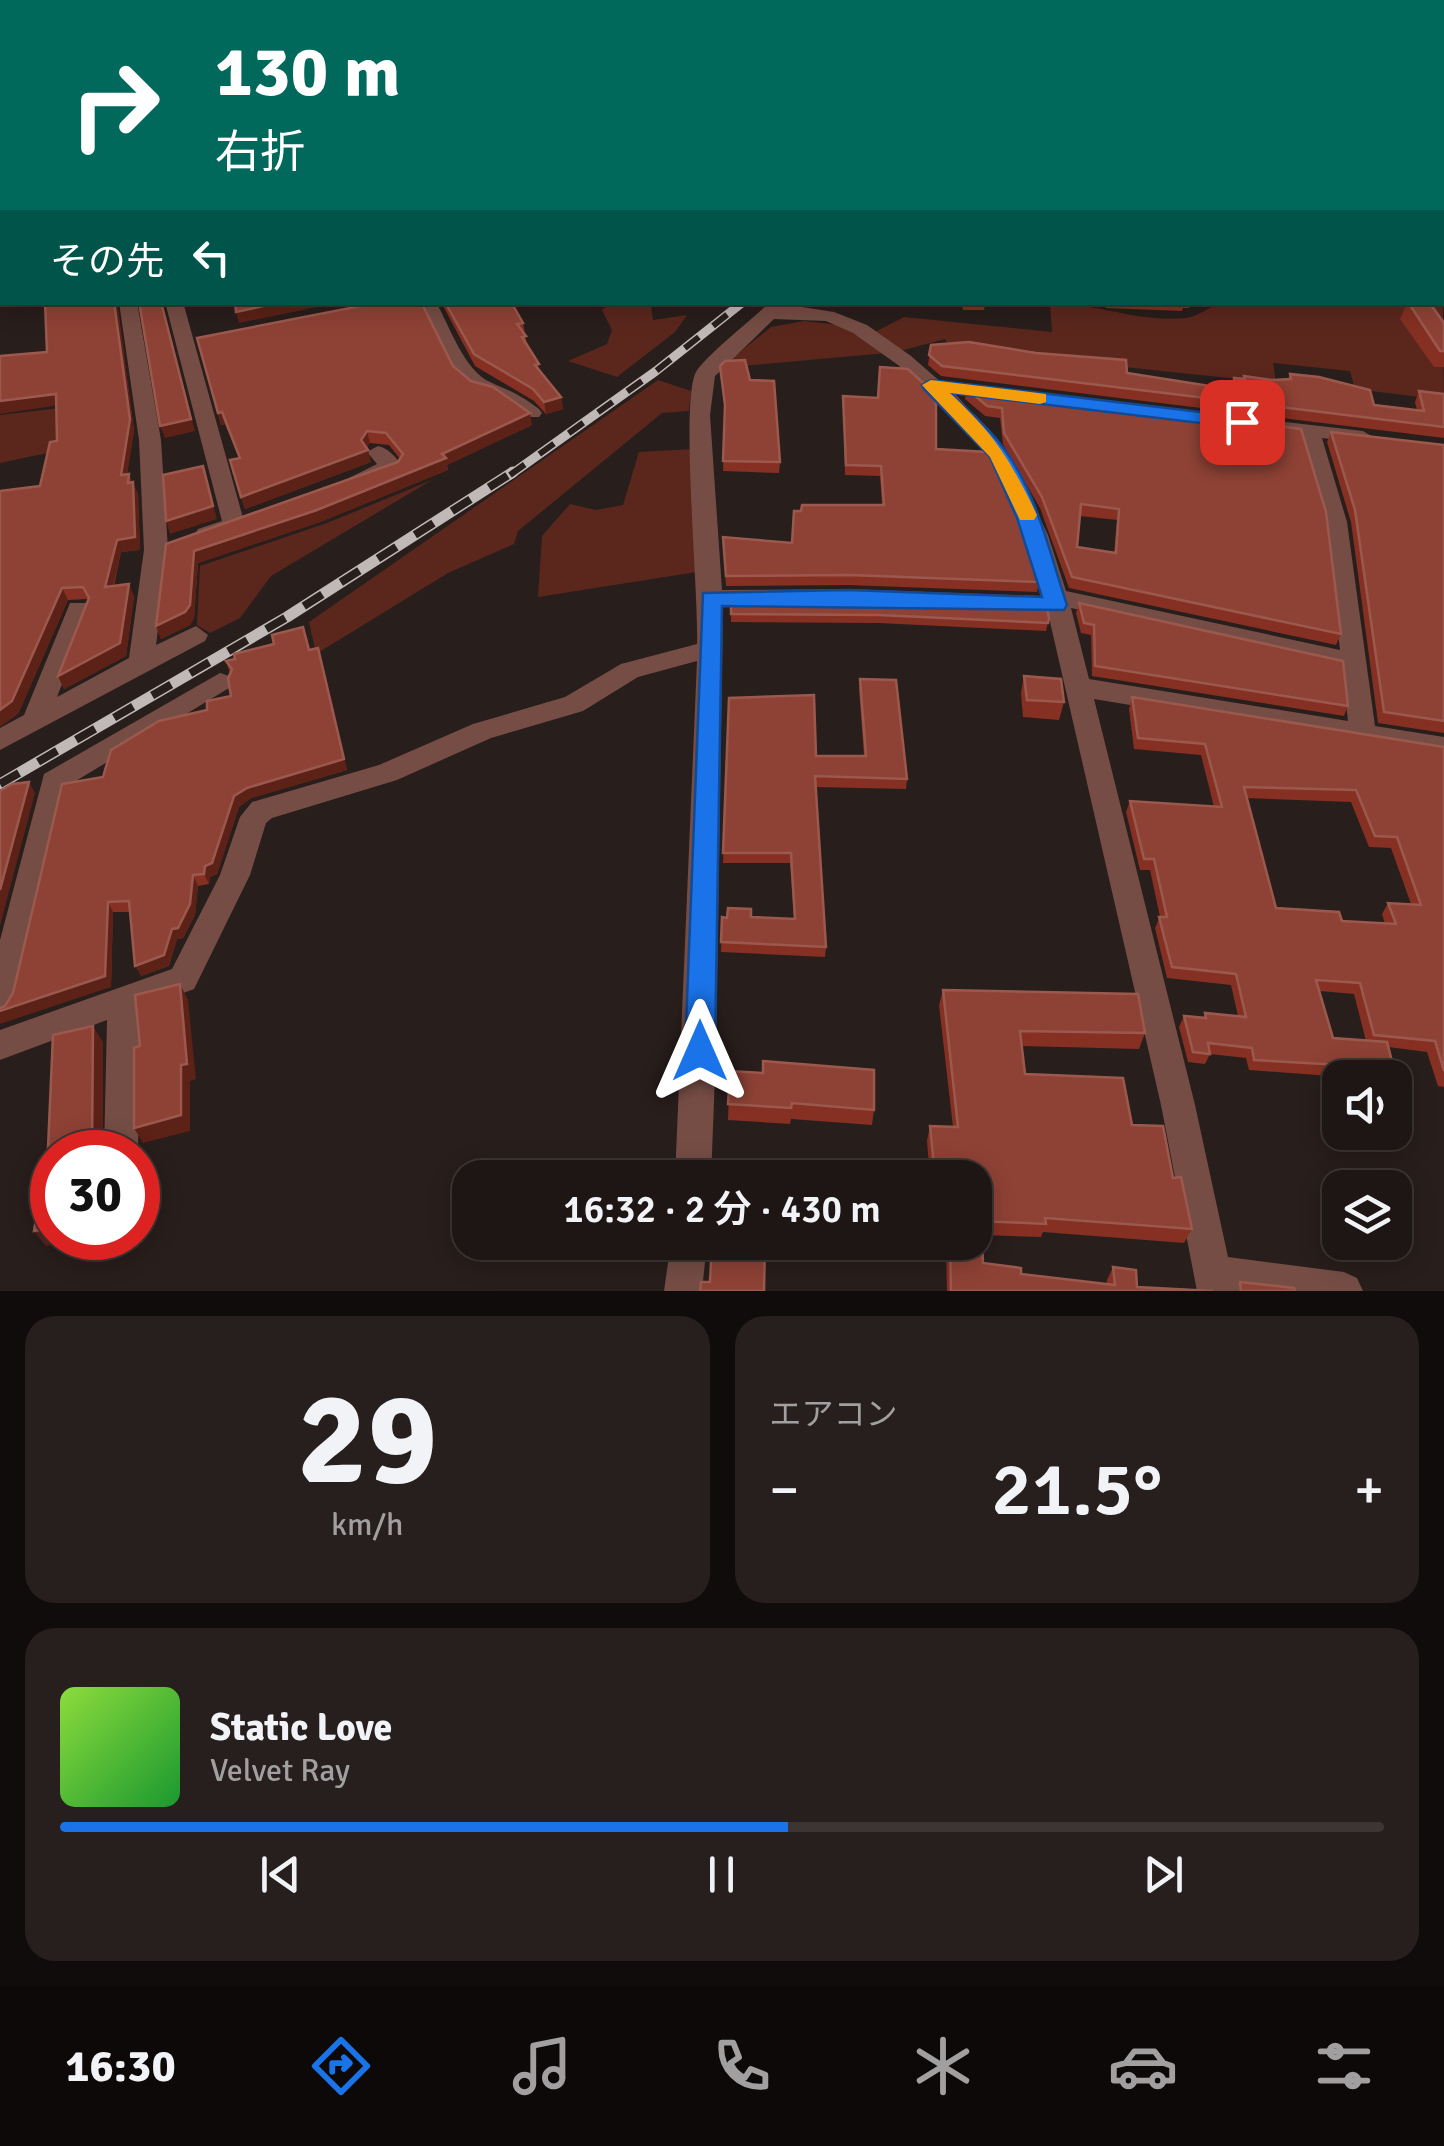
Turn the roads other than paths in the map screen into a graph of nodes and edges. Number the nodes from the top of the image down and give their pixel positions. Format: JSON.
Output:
{"nodes":[{"id":1,"x":128,"y":305,"type":"edge"},
{"id":2,"x":175,"y":305,"type":"edge"},
{"id":3,"x":429,"y":305,"type":"edge"},
{"id":4,"x":778,"y":308,"type":"edge"},
{"id":5,"x":931,"y":385,"type":"junction"},
{"id":6,"x":976,"y":390,"type":"edge"},
{"id":7,"x":532,"y":413,"type":"edge"},
{"id":8,"x":1242,"y":422,"type":"edge"},
{"id":9,"x":1310,"y":431,"type":"junction"},
{"id":10,"x":1386,"y":440,"type":"edge"},
{"id":11,"x":378,"y":452,"type":"dead end"},
{"id":12,"x":342,"y":486,"type":"edge"},
{"id":13,"x":263,"y":516,"type":"edge"},
{"id":14,"x":234,"y":525,"type":"junction"},
{"id":15,"x":172,"y":545,"type":"junction"},
{"id":16,"x":711,"y":598,"type":"junction"},
{"id":17,"x":1055,"y":601,"type":"junction"},
{"id":18,"x":79,"y":610,"type":"edge"},
{"id":19,"x":196,"y":635,"type":"dead end"},
{"id":20,"x":710,"y":649,"type":"junction"},
{"id":21,"x":1353,"y":662,"type":"junction"},
{"id":22,"x":140,"y":664,"type":"junction"},
{"id":23,"x":220,"y":682,"type":"dead end"},
{"id":24,"x":1079,"y":687,"type":"junction"},
{"id":25,"x":34,"y":721,"type":"junction"},
{"id":26,"x":1363,"y":733,"type":"junction"},
{"id":27,"x":0,"y":740,"type":"edge"},
{"id":28,"x":1444,"y":746,"type":"edge"},
{"id":29,"x":124,"y":1001,"type":"junction"},
{"id":30,"x":0,"y":1002,"type":"edge"},
{"id":31,"x":0,"y":1045,"type":"edge"},
{"id":32,"x":121,"y":1130,"type":"edge"},
{"id":33,"x":694,"y":1160,"type":"edge"},
{"id":34,"x":687,"y":1260,"type":"edge"},
{"id":35,"x":1214,"y":1282,"type":"edge"},
{"id":36,"x":683,"y":1291,"type":"edge"},
{"id":37,"x":1344,"y":1291,"type":"edge"}],
"edges":[{"from":1,"to":15,"type":"street"},
{"from":2,"to":14,"type":"street"},
{"from":3,"to":7,"type":"street"},
{"from":4,"to":5,"type":"street"},
{"from":4,"to":16,"type":"street"},
{"from":5,"to":6,"type":"street"},
{"from":5,"to":17,"type":"street"},
{"from":8,"to":9,"type":"street"},
{"from":9,"to":10,"type":"street"},
{"from":9,"to":21,"type":"street"},
{"from":11,"to":12,"type":"street"},
{"from":13,"to":14,"type":"street"},
{"from":14,"to":15,"type":"street"},
{"from":15,"to":22,"type":"street"},
{"from":16,"to":17,"type":"street"},
{"from":16,"to":20,"type":"street"},
{"from":17,"to":21,"type":"street"},
{"from":17,"to":24,"type":"street"},
{"from":18,"to":25,"type":"street"},
{"from":19,"to":22,"type":"street"},
{"from":20,"to":29,"type":"street"},
{"from":20,"to":33,"type":"street"},
{"from":21,"to":26,"type":"street"},
{"from":22,"to":25,"type":"street"},
{"from":23,"to":30,"type":"street"},
{"from":24,"to":26,"type":"street"},
{"from":24,"to":35,"type":"street"},
{"from":25,"to":27,"type":"street"},
{"from":26,"to":28,"type":"street"},
{"from":29,"to":31,"type":"street"},
{"from":29,"to":32,"type":"street"},
{"from":34,"to":36,"type":"street"},
{"from":35,"to":37,"type":"street"}]}
